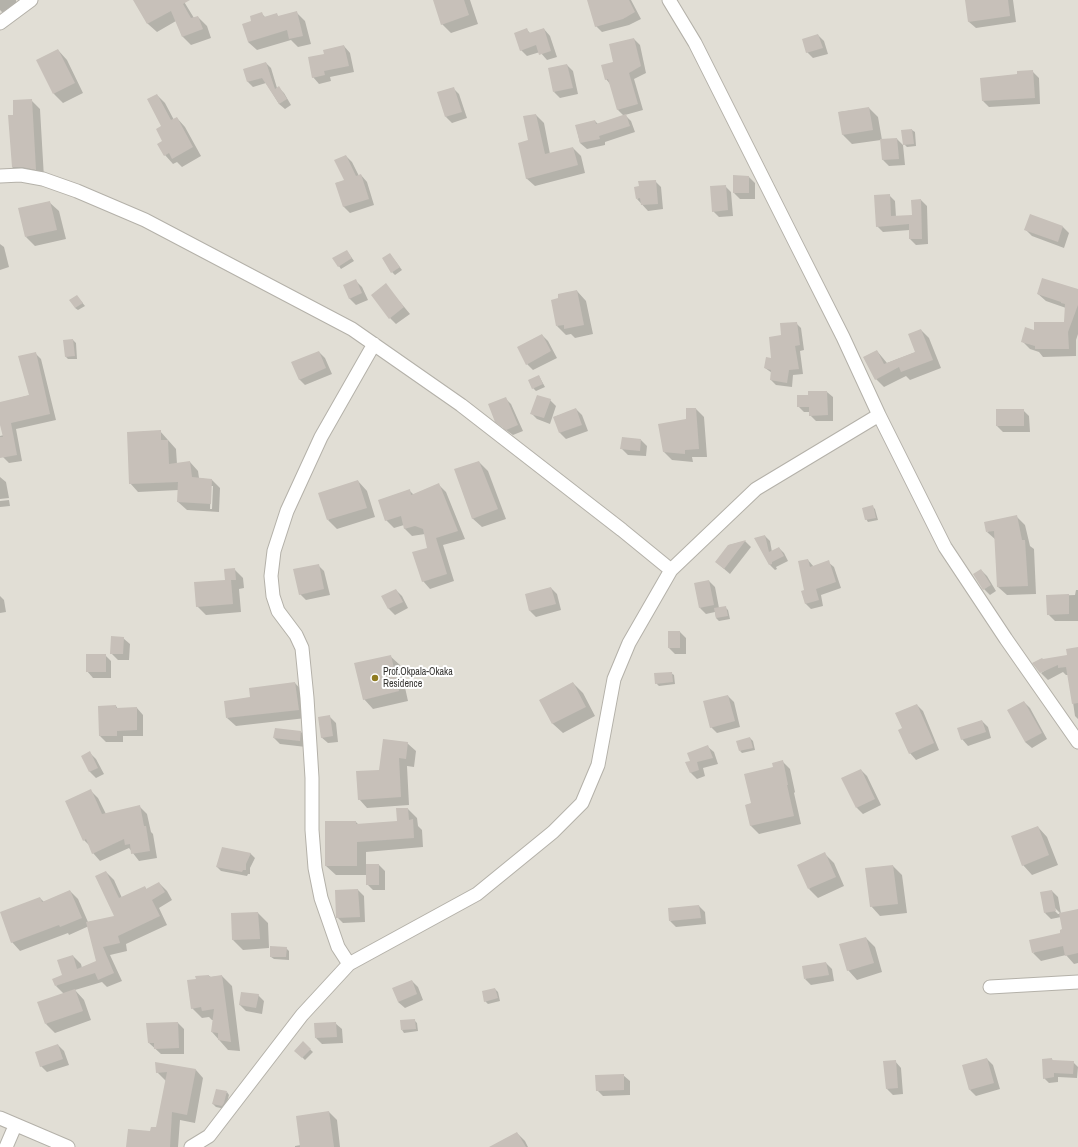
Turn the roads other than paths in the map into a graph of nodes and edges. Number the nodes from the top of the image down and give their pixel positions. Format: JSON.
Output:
{"nodes":[{"id":1,"x":32,"y":0,"type":"edge"},
{"id":2,"x":669,"y":0,"type":"edge"},
{"id":3,"x":0,"y":23,"type":"edge"},
{"id":4,"x":0,"y":176,"type":"edge"},
{"id":5,"x":374,"y":344,"type":"junction"},
{"id":6,"x":879,"y":415,"type":"junction"},
{"id":7,"x":670,"y":570,"type":"junction"},
{"id":8,"x":1078,"y":742,"type":"edge"},
{"id":9,"x":350,"y":964,"type":"junction"},
{"id":10,"x":1078,"y":982,"type":"edge"},
{"id":11,"x":990,"y":987,"type":"dead end"},
{"id":12,"x":0,"y":1118,"type":"edge"},
{"id":13,"x":15,"y":1126,"type":"junction"},
{"id":14,"x":6,"y":1147,"type":"edge"},
{"id":15,"x":68,"y":1147,"type":"edge"},
{"id":16,"x":191,"y":1147,"type":"edge"}],
"edges":[{"from":1,"to":3,"type":"street"},
{"from":2,"to":6,"type":"street"},
{"from":4,"to":5,"type":"street"},
{"from":5,"to":7,"type":"street"},
{"from":5,"to":9,"type":"street"},
{"from":6,"to":7,"type":"street"},
{"from":6,"to":8,"type":"street"},
{"from":7,"to":9,"type":"street"},
{"from":9,"to":16,"type":"street"},
{"from":10,"to":11,"type":"street"},
{"from":12,"to":13,"type":"street"},
{"from":13,"to":14,"type":"street"},
{"from":13,"to":15,"type":"street"}]}
